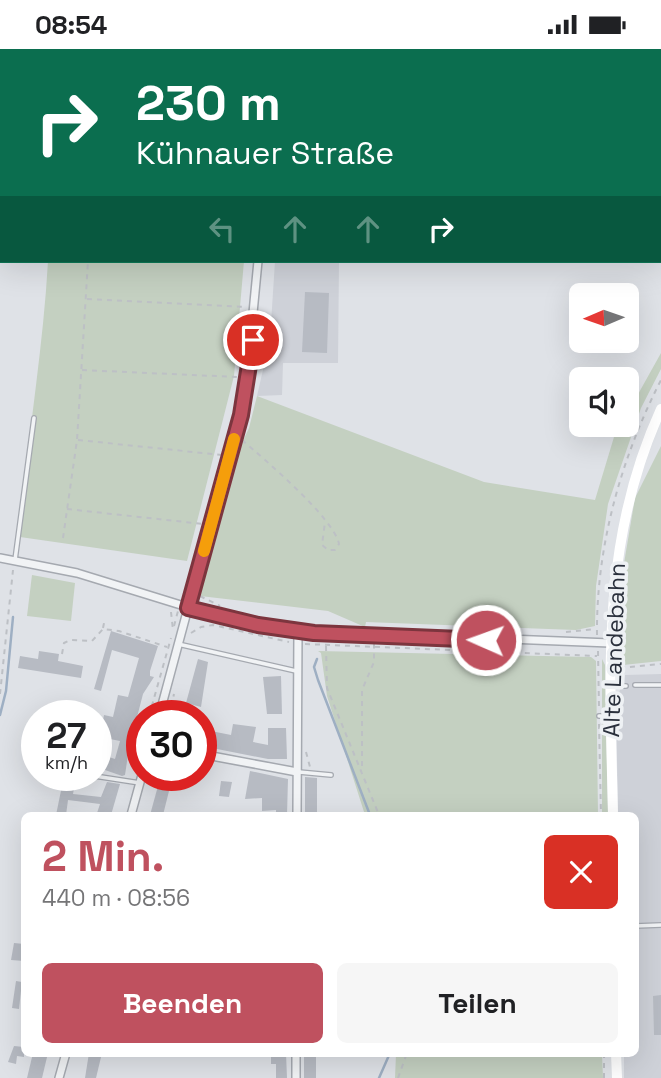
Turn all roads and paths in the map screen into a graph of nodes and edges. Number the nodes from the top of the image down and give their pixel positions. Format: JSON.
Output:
{"nodes":[{"id":1,"x":88,"y":263,"type":"edge"},
{"id":2,"x":258,"y":263,"type":"edge"},
{"id":3,"x":86,"y":299,"type":"junction"},
{"id":4,"x":255,"y":307,"type":"junction"},
{"id":5,"x":82,"y":370,"type":"junction"},
{"id":6,"x":249,"y":378,"type":"junction"},
{"id":7,"x":661,"y":408,"type":"edge"},
{"id":8,"x":34,"y":418,"type":"dead end"},
{"id":9,"x":236,"y":435,"type":"junction"},
{"id":10,"x":77,"y":440,"type":"junction"},
{"id":11,"x":230,"y":456,"type":"junction"},
{"id":12,"x":67,"y":509,"type":"junction"},
{"id":13,"x":325,"y":522,"type":"junction"},
{"id":14,"x":211,"y":526,"type":"junction"},
{"id":15,"x":63,"y":538,"type":"dead end"},
{"id":16,"x":0,"y":558,"type":"edge"},
{"id":17,"x":15,"y":560,"type":"junction"},
{"id":18,"x":13,"y":569,"type":"dead end"},
{"id":19,"x":193,"y":592,"type":"junction"},
{"id":20,"x":179,"y":605,"type":"junction"},
{"id":21,"x":220,"y":606,"type":"dead end"},
{"id":22,"x":188,"y":608,"type":"junction"},
{"id":23,"x":170,"y":609,"type":"dead end"},
{"id":24,"x":108,"y":623,"type":"dead end"},
{"id":25,"x":103,"y":629,"type":"junction"},
{"id":26,"x":597,"y":629,"type":"dead end"},
{"id":27,"x":173,"y":631,"type":"junction"},
{"id":28,"x":298,"y":631,"type":"junction"},
{"id":29,"x":560,"y":632,"type":"dead end"},
{"id":30,"x":190,"y":634,"type":"dead end"},
{"id":31,"x":374,"y":636,"type":"junction"},
{"id":32,"x":296,"y":643,"type":"junction"},
{"id":33,"x":610,"y":643,"type":"junction"},
{"id":34,"x":178,"y":644,"type":"junction"},
{"id":35,"x":326,"y":646,"type":"junction"},
{"id":36,"x":168,"y":647,"type":"junction"},
{"id":37,"x":374,"y":648,"type":"junction"},
{"id":38,"x":0,"y":651,"type":"edge"},
{"id":39,"x":5,"y":652,"type":"junction"},
{"id":40,"x":62,"y":654,"type":"dead end"},
{"id":41,"x":598,"y":656,"type":"dead end"},
{"id":42,"x":661,"y":664,"type":"edge"},
{"id":43,"x":610,"y":667,"type":"junction"},
{"id":44,"x":296,"y":671,"type":"junction"},
{"id":45,"x":174,"y":685,"type":"dead end"},
{"id":46,"x":635,"y":685,"type":"dead end"},
{"id":47,"x":661,"y":685,"type":"edge"},
{"id":48,"x":611,"y":686,"type":"junction"},
{"id":49,"x":626,"y":686,"type":"dead end"},
{"id":50,"x":0,"y":694,"type":"edge"},
{"id":51,"x":153,"y":700,"type":"edge"},
{"id":52,"x":163,"y":700,"type":"edge"},
{"id":53,"x":172,"y":700,"type":"edge"},
{"id":54,"x":217,"y":757,"type":"edge"},
{"id":55,"x":362,"y":767,"type":"junction"},
{"id":56,"x":297,"y":772,"type":"junction"},
{"id":57,"x":331,"y":775,"type":"dead end"},
{"id":58,"x":138,"y":791,"type":"edge"},
{"id":59,"x":132,"y":812,"type":"edge"},
{"id":60,"x":297,"y":812,"type":"edge"},
{"id":61,"x":378,"y":812,"type":"edge"},
{"id":62,"x":613,"y":812,"type":"edge"},
{"id":63,"x":661,"y":925,"type":"edge"},
{"id":64,"x":639,"y":926,"type":"edge"},
{"id":65,"x":65,"y":1057,"type":"edge"},
{"id":66,"x":296,"y":1057,"type":"edge"},
{"id":67,"x":406,"y":1057,"type":"edge"},
{"id":68,"x":604,"y":1057,"type":"edge"},
{"id":69,"x":617,"y":1057,"type":"edge"},
{"id":70,"x":59,"y":1078,"type":"edge"},
{"id":71,"x":296,"y":1078,"type":"edge"},
{"id":72,"x":398,"y":1078,"type":"edge"},
{"id":73,"x":604,"y":1078,"type":"edge"},
{"id":74,"x":617,"y":1078,"type":"edge"}],
"edges":[{"from":1,"to":3,"type":"path"},
{"from":2,"to":4,"type":"street"},
{"from":3,"to":4,"type":"path"},
{"from":3,"to":5,"type":"path"},
{"from":4,"to":6,"type":"street"},
{"from":5,"to":6,"type":"path"},
{"from":5,"to":10,"type":"path"},
{"from":6,"to":9,"type":"street"},
{"from":7,"to":33,"type":"main road","name":"Alte Landebahn"},
{"from":8,"to":17,"type":"lane"},
{"from":9,"to":11,"type":"street"},
{"from":9,"to":13,"type":"path"},
{"from":10,"to":11,"type":"path"},
{"from":10,"to":12,"type":"path"},
{"from":11,"to":14,"type":"street"},
{"from":12,"to":14,"type":"path"},
{"from":12,"to":15,"type":"path"},
{"from":13,"to":13,"type":"path"},
{"from":14,"to":19,"type":"street"},
{"from":16,"to":17,"type":"street"},
{"from":17,"to":20,"type":"street"},
{"from":18,"to":39,"type":"path"},
{"from":19,"to":21,"type":"path"},
{"from":19,"to":22,"type":"street"},
{"from":20,"to":22,"type":"street"},
{"from":20,"to":27,"type":"path"},
{"from":22,"to":28,"type":"street"},
{"from":22,"to":34,"type":"street"},
{"from":23,"to":27,"type":"path"},
{"from":24,"to":25,"type":"path"},
{"from":25,"to":36,"type":"path"},
{"from":25,"to":40,"type":"path"},
{"from":26,"to":29,"type":"path"},
{"from":27,"to":36,"type":"path"},
{"from":28,"to":31,"type":"street"},
{"from":28,"to":32,"type":"street"},
{"from":30,"to":32,"type":"path"},
{"from":31,"to":33,"type":"street"},
{"from":31,"to":37,"type":"path"},
{"from":32,"to":35,"type":"path"},
{"from":32,"to":44,"type":"street"},
{"from":33,"to":43,"type":"main road","name":"Alte Landebahn"},
{"from":34,"to":44,"type":"lane"},
{"from":34,"to":52,"type":"street"},
{"from":35,"to":37,"type":"path"},
{"from":35,"to":55,"type":"path"},
{"from":36,"to":51,"type":"path"},
{"from":37,"to":41,"type":"path"},
{"from":37,"to":55,"type":"path"},
{"from":38,"to":39,"type":"path"},
{"from":39,"to":50,"type":"path"},
{"from":42,"to":43,"type":"path"},
{"from":43,"to":48,"type":"main road","name":"Alte Landebahn"},
{"from":44,"to":56,"type":"street"},
{"from":45,"to":53,"type":"path"},
{"from":46,"to":47,"type":"lane"},
{"from":48,"to":49,"type":"lane"},
{"from":48,"to":62,"type":"main road","name":"Alte Landebahn"},
{"from":54,"to":56,"type":"street"},
{"from":55,"to":61,"type":"path"},
{"from":56,"to":57,"type":"lane"},
{"from":56,"to":60,"type":"street"},
{"from":58,"to":59,"type":"street"},
{"from":63,"to":64,"type":"lane"},
{"from":65,"to":70,"type":"street"},
{"from":66,"to":71,"type":"street"},
{"from":67,"to":72,"type":"path"},
{"from":68,"to":73,"type":"path"},
{"from":69,"to":74,"type":"main road"}]}
